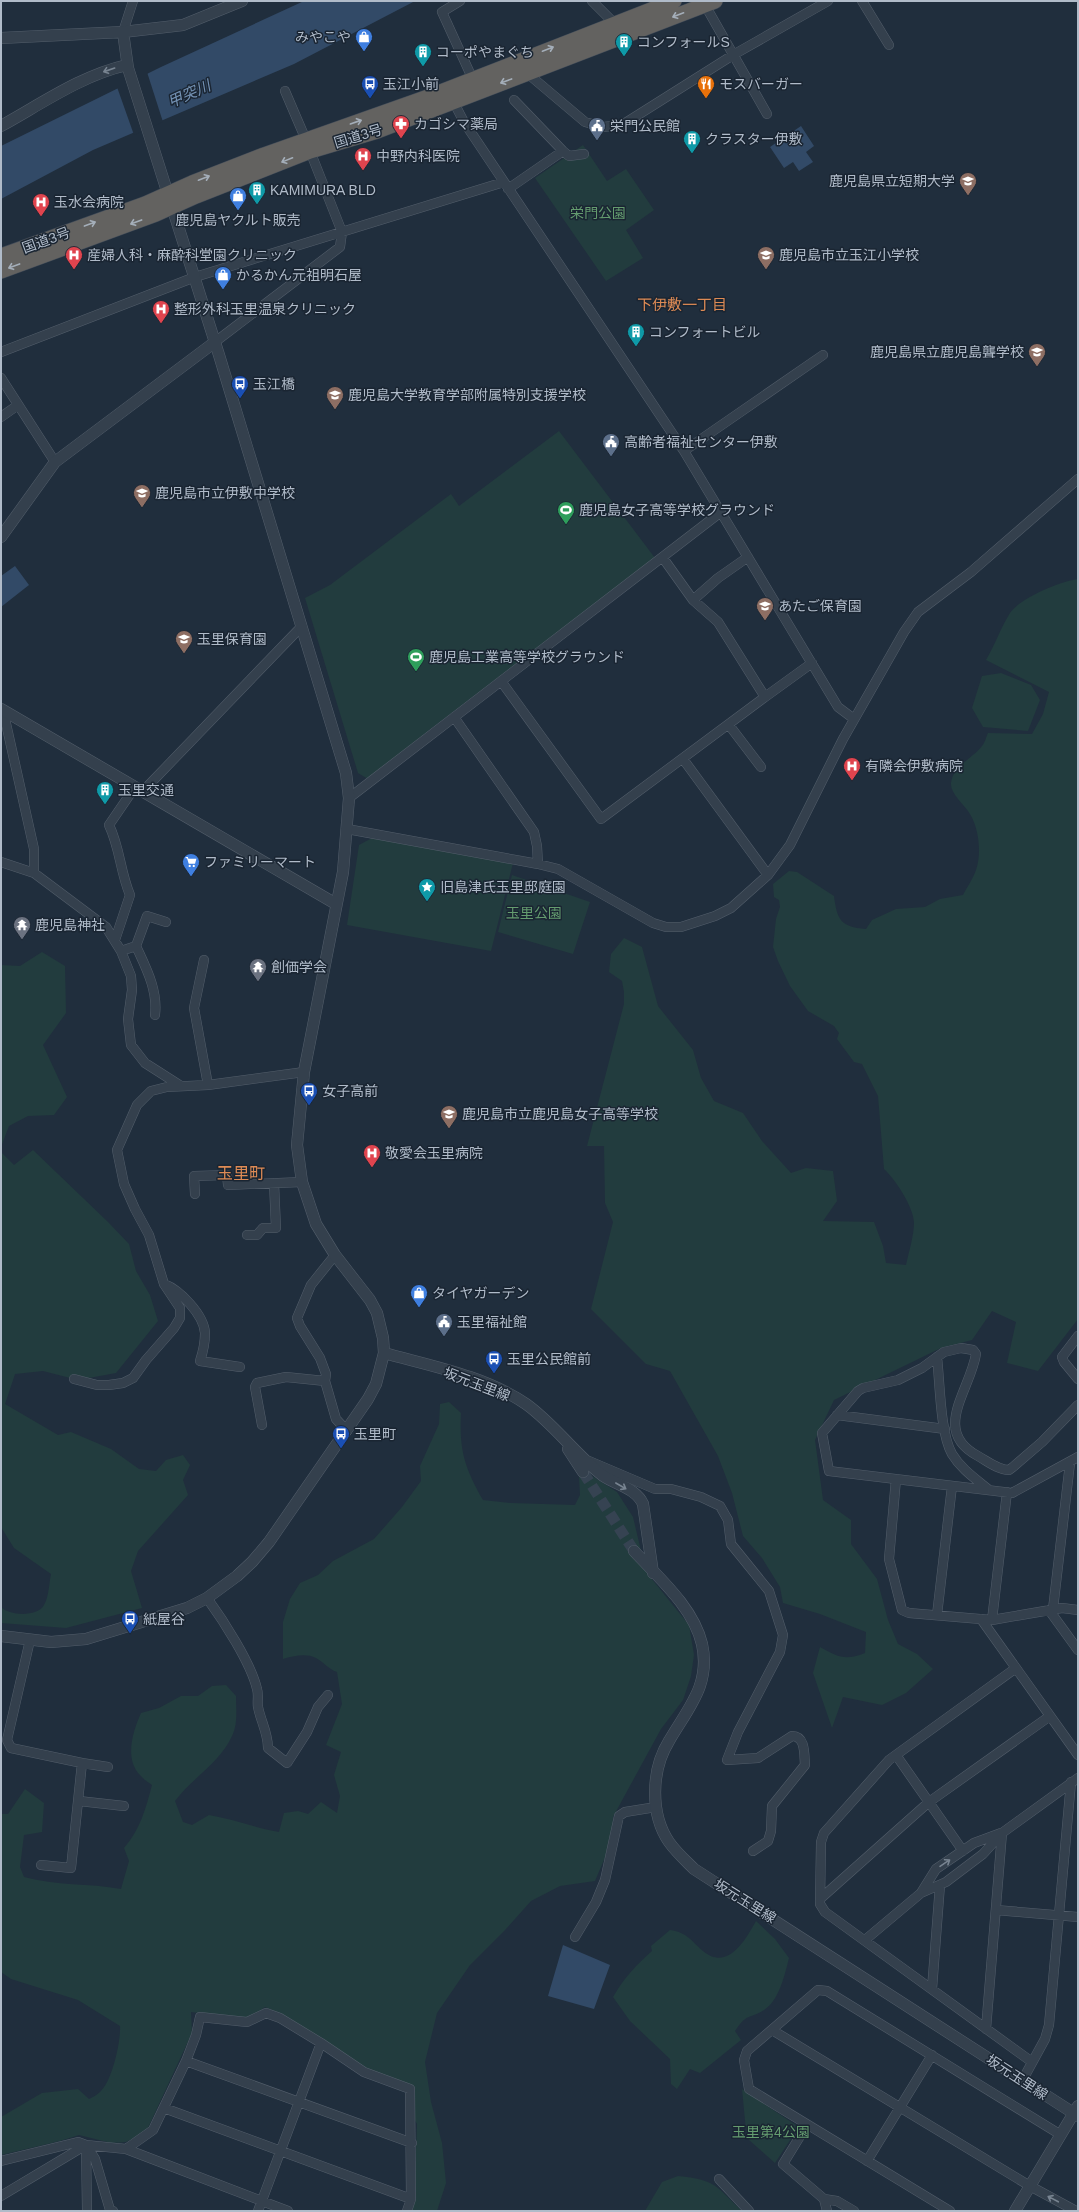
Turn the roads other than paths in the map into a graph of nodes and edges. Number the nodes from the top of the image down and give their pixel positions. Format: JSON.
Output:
{"nodes":[{"id":1,"x":242,"y":1,"type":"edge"},
{"id":2,"x":460,"y":1,"type":"edge"},
{"id":3,"x":592,"y":1,"type":"edge"},
{"id":4,"x":674,"y":1,"type":"edge"},
{"id":5,"x":828,"y":1,"type":"edge"},
{"id":6,"x":862,"y":1,"type":"edge"},
{"id":7,"x":131,"y":2,"type":"edge"},
{"id":8,"x":710,"y":3,"type":"edge"},
{"id":9,"x":615,"y":24,"type":"junction"},
{"id":10,"x":123,"y":32,"type":"junction"},
{"id":11,"x":1,"y":38,"type":"edge"},
{"id":12,"x":889,"y":44,"type":"dead end"},
{"id":13,"x":733,"y":55,"type":"junction"},
{"id":14,"x":128,"y":67,"type":"junction"},
{"id":15,"x":527,"y":73,"type":"junction"},
{"id":16,"x":475,"y":84,"type":"junction"},
{"id":17,"x":285,"y":91,"type":"dead end"},
{"id":18,"x":450,"y":95,"type":"junction"},
{"id":19,"x":514,"y":100,"type":"dead end"},
{"id":20,"x":767,"y":114,"type":"dead end"},
{"id":21,"x":1,"y":126,"type":"edge"},
{"id":22,"x":308,"y":145,"type":"junction"},
{"id":23,"x":563,"y":151,"type":"junction"},
{"id":24,"x":584,"y":154,"type":"dead end"},
{"id":25,"x":506,"y":186,"type":"junction"},
{"id":26,"x":170,"y":200,"type":"junction"},
{"id":27,"x":342,"y":232,"type":"junction"},
{"id":28,"x":1,"y":256,"type":"edge"},
{"id":29,"x":1,"y":271,"type":"edge"},
{"id":30,"x":195,"y":277,"type":"junction"},
{"id":31,"x":215,"y":342,"type":"junction"},
{"id":32,"x":1,"y":352,"type":"edge"},
{"id":33,"x":823,"y":356,"type":"dead end"},
{"id":34,"x":1,"y":378,"type":"edge"},
{"id":35,"x":18,"y":405,"type":"junction"},
{"id":36,"x":1,"y":416,"type":"edge"},
{"id":37,"x":684,"y":451,"type":"junction"},
{"id":38,"x":55,"y":462,"type":"junction"},
{"id":39,"x":1078,"y":479,"type":"edge"},
{"id":40,"x":721,"y":512,"type":"junction"},
{"id":41,"x":1,"y":537,"type":"edge"},
{"id":42,"x":748,"y":557,"type":"junction"},
{"id":43,"x":663,"y":558,"type":"junction"},
{"id":44,"x":693,"y":600,"type":"junction"},
{"id":45,"x":302,"y":626,"type":"junction"},
{"id":46,"x":812,"y":663,"type":"junction"},
{"id":47,"x":501,"y":681,"type":"junction"},
{"id":48,"x":765,"y":698,"type":"junction"},
{"id":49,"x":2,"y":710,"type":"edge"},
{"id":50,"x":454,"y":717,"type":"junction"},
{"id":51,"x":854,"y":720,"type":"junction"},
{"id":52,"x":729,"y":724,"type":"junction"},
{"id":53,"x":683,"y":758,"type":"junction"},
{"id":54,"x":761,"y":767,"type":"dead end"},
{"id":55,"x":139,"y":789,"type":"junction"},
{"id":56,"x":349,"y":798,"type":"junction"},
{"id":57,"x":347,"y":829,"type":"junction"},
{"id":58,"x":1,"y":862,"type":"edge"},
{"id":59,"x":538,"y":864,"type":"junction"},
{"id":60,"x":34,"y":873,"type":"junction"},
{"id":61,"x":768,"y":875,"type":"junction"},
{"id":62,"x":336,"y":904,"type":"junction"},
{"id":63,"x":166,"y":922,"type":"dead end"},
{"id":64,"x":115,"y":940,"type":"junction"},
{"id":65,"x":136,"y":946,"type":"junction"},
{"id":66,"x":121,"y":951,"type":"junction"},
{"id":67,"x":204,"y":960,"type":"dead end"},
{"id":68,"x":155,"y":1016,"type":"dead end"},
{"id":69,"x":304,"y":1072,"type":"junction"},
{"id":70,"x":208,"y":1085,"type":"junction"},
{"id":71,"x":181,"y":1086,"type":"junction"},
{"id":72,"x":302,"y":1182,"type":"junction"},
{"id":73,"x":274,"y":1183,"type":"junction"},
{"id":74,"x":195,"y":1194,"type":"dead end"},
{"id":75,"x":247,"y":1235,"type":"dead end"},
{"id":76,"x":335,"y":1255,"type":"junction"},
{"id":77,"x":164,"y":1284,"type":"junction"},
{"id":78,"x":1078,"y":1336,"type":"edge"},
{"id":79,"x":384,"y":1353,"type":"junction"},
{"id":80,"x":937,"y":1357,"type":"junction"},
{"id":81,"x":240,"y":1367,"type":"dead end"},
{"id":82,"x":74,"y":1379,"type":"dead end"},
{"id":83,"x":1078,"y":1379,"type":"edge"},
{"id":84,"x":325,"y":1381,"type":"junction"},
{"id":85,"x":1078,"y":1405,"type":"edge"},
{"id":86,"x":837,"y":1415,"type":"junction"},
{"id":87,"x":262,"y":1425,"type":"dead end"},
{"id":88,"x":945,"y":1429,"type":"junction"},
{"id":89,"x":347,"y":1431,"type":"junction"},
{"id":90,"x":559,"y":1435,"type":"junction"},
{"id":91,"x":1078,"y":1457,"type":"edge"},
{"id":92,"x":586,"y":1460,"type":"junction"},
{"id":93,"x":1070,"y":1463,"type":"junction"},
{"id":94,"x":583,"y":1472,"type":"tunnel mouth"},
{"id":95,"x":896,"y":1479,"type":"junction"},
{"id":96,"x":952,"y":1486,"type":"junction"},
{"id":97,"x":990,"y":1490,"type":"junction"},
{"id":98,"x":1007,"y":1492,"type":"junction"},
{"id":99,"x":634,"y":1552,"type":"tunnel mouth"},
{"id":100,"x":654,"y":1573,"type":"junction"},
{"id":101,"x":207,"y":1598,"type":"junction"},
{"id":102,"x":1051,"y":1610,"type":"junction"},
{"id":103,"x":1078,"y":1610,"type":"edge"},
{"id":104,"x":937,"y":1615,"type":"junction"},
{"id":105,"x":982,"y":1619,"type":"junction"},
{"id":106,"x":992,"y":1620,"type":"junction"},
{"id":107,"x":1,"y":1636,"type":"edge"},
{"id":108,"x":30,"y":1640,"type":"junction"},
{"id":109,"x":1078,"y":1650,"type":"edge"},
{"id":110,"x":1016,"y":1668,"type":"junction"},
{"id":111,"x":328,"y":1695,"type":"dead end"},
{"id":112,"x":1050,"y":1716,"type":"junction"},
{"id":113,"x":896,"y":1755,"type":"junction"},
{"id":114,"x":1078,"y":1756,"type":"edge"},
{"id":115,"x":82,"y":1763,"type":"junction"},
{"id":116,"x":108,"y":1767,"type":"dead end"},
{"id":117,"x":1075,"y":1780,"type":"edge"},
{"id":118,"x":79,"y":1801,"type":"junction"},
{"id":119,"x":929,"y":1802,"type":"junction"},
{"id":120,"x":124,"y":1806,"type":"dead end"},
{"id":121,"x":656,"y":1807,"type":"junction"},
{"id":122,"x":1002,"y":1833,"type":"junction"},
{"id":123,"x":753,"y":1851,"type":"dead end"},
{"id":124,"x":963,"y":1851,"type":"junction"},
{"id":125,"x":41,"y":1865,"type":"dead end"},
{"id":126,"x":940,"y":1885,"type":"junction"},
{"id":127,"x":921,"y":1892,"type":"junction"},
{"id":128,"x":820,"y":1898,"type":"junction"},
{"id":129,"x":996,"y":1910,"type":"junction"},
{"id":130,"x":1059,"y":1916,"type":"junction"},
{"id":131,"x":1078,"y":1917,"type":"edge"},
{"id":132,"x":575,"y":1937,"type":"dead end"},
{"id":133,"x":865,"y":1940,"type":"junction"},
{"id":134,"x":932,"y":1989,"type":"junction"},
{"id":135,"x":986,"y":2029,"type":"junction"},
{"id":136,"x":772,"y":2030,"type":"junction"},
{"id":137,"x":321,"y":2043,"type":"junction"},
{"id":138,"x":932,"y":2055,"type":"junction"},
{"id":139,"x":186,"y":2061,"type":"junction"},
{"id":140,"x":1032,"y":2062,"type":"junction"},
{"id":141,"x":1022,"y":2080,"type":"junction"},
{"id":142,"x":297,"y":2103,"type":"junction"},
{"id":143,"x":164,"y":2108,"type":"junction"},
{"id":144,"x":900,"y":2108,"type":"junction"},
{"id":145,"x":1076,"y":2111,"type":"edge"},
{"id":146,"x":807,"y":2125,"type":"junction"},
{"id":147,"x":1060,"y":2134,"type":"junction"},
{"id":148,"x":412,"y":2143,"type":"junction"},
{"id":149,"x":86,"y":2145,"type":"junction"},
{"id":150,"x":126,"y":2149,"type":"junction"},
{"id":151,"x":280,"y":2151,"type":"junction"},
{"id":152,"x":1,"y":2161,"type":"edge"},
{"id":153,"x":867,"y":2161,"type":"junction"},
{"id":154,"x":719,"y":2179,"type":"dead end"},
{"id":155,"x":1030,"y":2186,"type":"junction"},
{"id":156,"x":1,"y":2196,"type":"edge"},
{"id":157,"x":824,"y":2199,"type":"junction"},
{"id":158,"x":411,"y":2200,"type":"junction"},
{"id":159,"x":261,"y":2201,"type":"junction"},
{"id":160,"x":87,"y":2211,"type":"edge"},
{"id":161,"x":113,"y":2211,"type":"edge"},
{"id":162,"x":258,"y":2211,"type":"edge"},
{"id":163,"x":288,"y":2211,"type":"edge"},
{"id":164,"x":406,"y":2211,"type":"edge"},
{"id":165,"x":749,"y":2211,"type":"edge"},
{"id":166,"x":827,"y":2211,"type":"edge"},
{"id":167,"x":854,"y":2211,"type":"edge"},
{"id":168,"x":948,"y":2211,"type":"edge"},
{"id":169,"x":1016,"y":2211,"type":"edge"},
{"id":170,"x":1076,"y":2211,"type":"edge"}],
"edges":[{"from":1,"to":10,"type":"street"},
{"from":2,"to":16,"type":"street"},
{"from":3,"to":9,"type":"street"},
{"from":4,"to":9,"type":"highway","name":"国道3号"},
{"from":5,"to":13,"type":"street"},
{"from":6,"to":12,"type":"street"},
{"from":7,"to":10,"type":"street"},
{"from":8,"to":13,"type":"street"},
{"from":8,"to":15,"type":"highway","name":"国道3号","one_way":true},
{"from":16,"to":9,"type":"highway","name":"国道3号","one_way":true},
{"from":10,"to":11,"type":"street"},
{"from":10,"to":14,"type":"street"},
{"from":13,"to":15,"type":"street"},
{"from":13,"to":20,"type":"street"},
{"from":14,"to":21,"type":"street","one_way":true},
{"from":14,"to":26,"type":"street"},
{"from":15,"to":16,"type":"highway","name":"国道3号","one_way":true},
{"from":16,"to":18,"type":"highway","name":"国道3号"},
{"from":17,"to":22,"type":"street"},
{"from":18,"to":22,"type":"highway","name":"国道3号"},
{"from":18,"to":25,"type":"street"},
{"from":19,"to":23,"type":"street"},
{"from":22,"to":26,"type":"highway","name":"国道3号"},
{"from":22,"to":27,"type":"street"},
{"from":23,"to":24,"type":"street"},
{"from":23,"to":25,"type":"street"},
{"from":25,"to":27,"type":"street"},
{"from":25,"to":37,"type":"street"},
{"from":28,"to":26,"type":"highway","name":"国道3号","one_way":true},
{"from":26,"to":29,"type":"highway","name":"国道3号","one_way":true},
{"from":26,"to":30,"type":"street"},
{"from":27,"to":30,"type":"street"},
{"from":27,"to":31,"type":"street"},
{"from":30,"to":31,"type":"street"},
{"from":30,"to":32,"type":"street"},
{"from":31,"to":38,"type":"street"},
{"from":31,"to":45,"type":"street"},
{"from":33,"to":37,"type":"street"},
{"from":34,"to":35,"type":"street"},
{"from":35,"to":36,"type":"street"},
{"from":35,"to":38,"type":"street"},
{"from":37,"to":40,"type":"street"},
{"from":38,"to":41,"type":"street"},
{"from":39,"to":51,"type":"street"},
{"from":40,"to":42,"type":"street"},
{"from":40,"to":43,"type":"street"},
{"from":42,"to":44,"type":"street"},
{"from":42,"to":46,"type":"street"},
{"from":43,"to":44,"type":"street"},
{"from":43,"to":47,"type":"street"},
{"from":44,"to":48,"type":"street"},
{"from":45,"to":55,"type":"street"},
{"from":45,"to":56,"type":"street"},
{"from":46,"to":48,"type":"street"},
{"from":46,"to":51,"type":"street"},
{"from":47,"to":50,"type":"street"},
{"from":47,"to":53,"type":"street"},
{"from":48,"to":52,"type":"street"},
{"from":49,"to":55,"type":"street"},
{"from":49,"to":60,"type":"street"},
{"from":50,"to":56,"type":"street"},
{"from":50,"to":59,"type":"street"},
{"from":51,"to":61,"type":"street"},
{"from":52,"to":53,"type":"street"},
{"from":52,"to":54,"type":"street"},
{"from":53,"to":61,"type":"street"},
{"from":55,"to":62,"type":"street"},
{"from":55,"to":64,"type":"street"},
{"from":56,"to":57,"type":"street"},
{"from":57,"to":59,"type":"street"},
{"from":57,"to":62,"type":"street"},
{"from":58,"to":60,"type":"street"},
{"from":59,"to":61,"type":"street"},
{"from":60,"to":64,"type":"street"},
{"from":62,"to":69,"type":"street"},
{"from":63,"to":65,"type":"street"},
{"from":64,"to":66,"type":"street"},
{"from":65,"to":66,"type":"street"},
{"from":65,"to":68,"type":"street"},
{"from":66,"to":71,"type":"street"},
{"from":67,"to":70,"type":"street"},
{"from":69,"to":70,"type":"street"},
{"from":69,"to":72,"type":"street"},
{"from":70,"to":71,"type":"street"},
{"from":71,"to":77,"type":"street"},
{"from":72,"to":73,"type":"street"},
{"from":72,"to":76,"type":"street"},
{"from":73,"to":74,"type":"street"},
{"from":73,"to":75,"type":"street"},
{"from":76,"to":79,"type":"street"},
{"from":76,"to":84,"type":"street"},
{"from":77,"to":81,"type":"street"},
{"from":77,"to":82,"type":"street"},
{"from":78,"to":83,"type":"street"},
{"from":79,"to":89,"type":"street"},
{"from":79,"to":90,"type":"street","name":"坂元玉里線"},
{"from":80,"to":85,"type":"street"},
{"from":80,"to":86,"type":"street"},
{"from":80,"to":88,"type":"street"},
{"from":84,"to":87,"type":"street"},
{"from":84,"to":89,"type":"street"},
{"from":86,"to":88,"type":"street"},
{"from":86,"to":95,"type":"street"},
{"from":88,"to":97,"type":"street"},
{"from":89,"to":101,"type":"street"},
{"from":90,"to":92,"type":"street","name":"坂元玉里線"},
{"from":90,"to":94,"type":"street","name":"坂元玉里線"},
{"from":91,"to":93,"type":"street"},
{"from":92,"to":100,"type":"street","name":"坂元玉里線","one_way":true},
{"from":92,"to":123,"type":"street"},
{"from":93,"to":98,"type":"street"},
{"from":93,"to":102,"type":"street"},
{"from":95,"to":96,"type":"street"},
{"from":95,"to":104,"type":"street"},
{"from":96,"to":97,"type":"street"},
{"from":96,"to":104,"type":"street"},
{"from":97,"to":98,"type":"street"},
{"from":98,"to":106,"type":"street"},
{"from":99,"to":100,"type":"street","name":"坂元玉里線"},
{"from":100,"to":121,"type":"street","name":"坂元玉里線"},
{"from":101,"to":108,"type":"street"},
{"from":101,"to":111,"type":"street"},
{"from":102,"to":103,"type":"street"},
{"from":102,"to":106,"type":"street"},
{"from":102,"to":109,"type":"street"},
{"from":104,"to":105,"type":"street"},
{"from":105,"to":106,"type":"street"},
{"from":105,"to":110,"type":"street"},
{"from":107,"to":108,"type":"street"},
{"from":108,"to":115,"type":"street"},
{"from":110,"to":112,"type":"street"},
{"from":110,"to":113,"type":"street"},
{"from":112,"to":114,"type":"street"},
{"from":112,"to":119,"type":"street"},
{"from":113,"to":119,"type":"street"},
{"from":113,"to":128,"type":"street"},
{"from":115,"to":116,"type":"street"},
{"from":115,"to":118,"type":"street"},
{"from":117,"to":122,"type":"street"},
{"from":117,"to":130,"type":"street"},
{"from":118,"to":120,"type":"street"},
{"from":118,"to":125,"type":"street"},
{"from":119,"to":124,"type":"street"},
{"from":119,"to":128,"type":"street"},
{"from":121,"to":132,"type":"street"},
{"from":121,"to":141,"type":"street","name":"坂元玉里線"},
{"from":122,"to":124,"type":"street"},
{"from":122,"to":126,"type":"street"},
{"from":122,"to":129,"type":"street"},
{"from":127,"to":124,"type":"street","one_way":true},
{"from":126,"to":127,"type":"street"},
{"from":126,"to":134,"type":"street"},
{"from":127,"to":133,"type":"street"},
{"from":128,"to":133,"type":"street"},
{"from":129,"to":130,"type":"street"},
{"from":129,"to":135,"type":"street"},
{"from":130,"to":131,"type":"street"},
{"from":130,"to":140,"type":"street"},
{"from":133,"to":134,"type":"street"},
{"from":134,"to":135,"type":"street"},
{"from":135,"to":140,"type":"street"},
{"from":136,"to":138,"type":"street"},
{"from":136,"to":144,"type":"street"},
{"from":136,"to":146,"type":"street"},
{"from":137,"to":139,"type":"street"},
{"from":137,"to":142,"type":"street"},
{"from":137,"to":148,"type":"street"},
{"from":138,"to":144,"type":"street"},
{"from":138,"to":147,"type":"street"},
{"from":139,"to":142,"type":"street"},
{"from":139,"to":143,"type":"street"},
{"from":140,"to":141,"type":"street"},
{"from":141,"to":145,"type":"street","name":"坂元玉里線"},
{"from":142,"to":148,"type":"street"},
{"from":142,"to":151,"type":"street"},
{"from":143,"to":150,"type":"street"},
{"from":143,"to":151,"type":"street"},
{"from":144,"to":153,"type":"street"},
{"from":144,"to":155,"type":"street"},
{"from":145,"to":147,"type":"street"},
{"from":146,"to":153,"type":"street"},
{"from":146,"to":157,"type":"street"},
{"from":147,"to":155,"type":"street"},
{"from":148,"to":158,"type":"street"},
{"from":149,"to":150,"type":"street"},
{"from":149,"to":152,"type":"street"},
{"from":149,"to":156,"type":"street"},
{"from":149,"to":160,"type":"street"},
{"from":149,"to":161,"type":"street"},
{"from":150,"to":159,"type":"street"},
{"from":151,"to":158,"type":"street"},
{"from":151,"to":159,"type":"street"},
{"from":153,"to":168,"type":"street"},
{"from":154,"to":165,"type":"street"},
{"from":155,"to":169,"type":"street"},
{"from":170,"to":155,"type":"street","one_way":true},
{"from":157,"to":166,"type":"street"},
{"from":157,"to":167,"type":"street"},
{"from":158,"to":164,"type":"street"},
{"from":159,"to":162,"type":"street"},
{"from":159,"to":163,"type":"street"}]}
